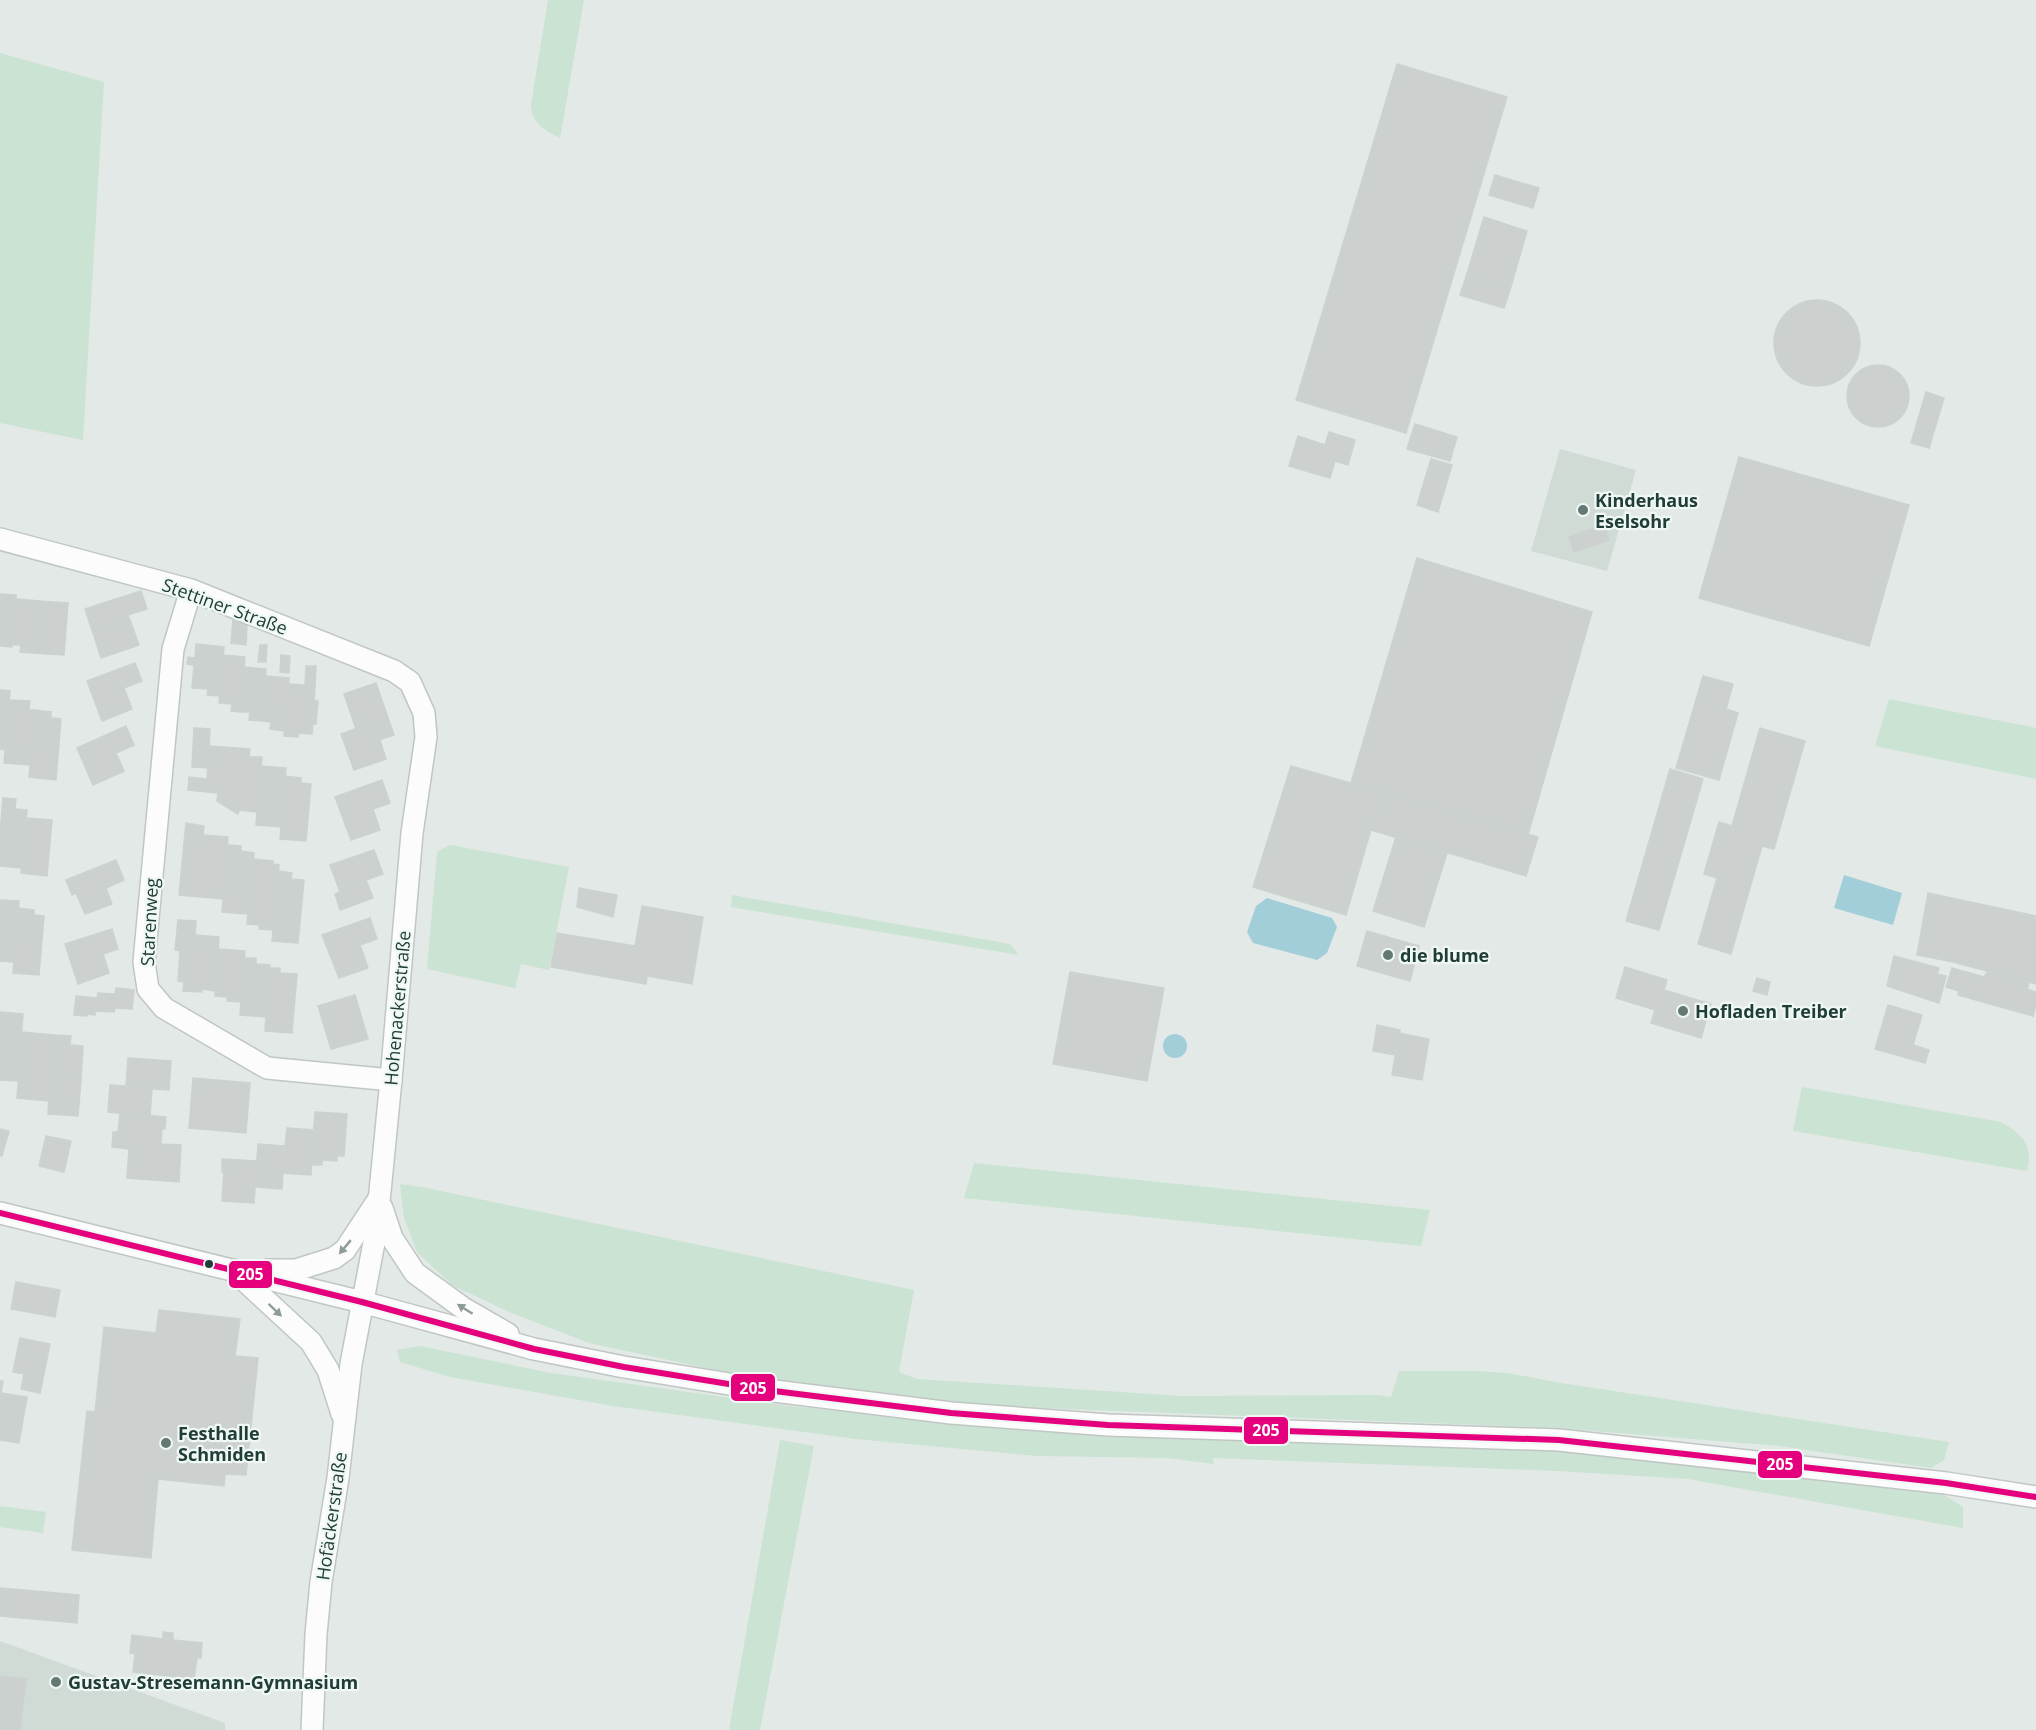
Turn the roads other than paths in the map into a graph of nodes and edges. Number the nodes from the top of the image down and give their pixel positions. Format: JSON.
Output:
{"nodes":[{"id":1,"x":0,"y":538,"type":"edge"},
{"id":2,"x":191,"y":590,"type":"junction"},
{"id":3,"x":424,"y":713,"type":"joint"},
{"id":4,"x":391,"y":1080,"type":"junction"},
{"id":5,"x":379,"y":1199,"type":"junction"},
{"id":6,"x":0,"y":1213,"type":"edge"},
{"id":7,"x":233,"y":1270,"type":"junction"},
{"id":8,"x":362,"y":1302,"type":"junction"},
{"id":9,"x":534,"y":1349,"type":"junction"},
{"id":10,"x":345,"y":1423,"type":"junction"},
{"id":11,"x":2036,"y":1497,"type":"edge"},
{"id":12,"x":312,"y":1730,"type":"edge"}],
"edges":[{"from":1,"to":2,"type":"street","name":"Stettiner Straße"},
{"from":2,"to":3,"type":"street","name":"Stettiner Straße"},
{"from":2,"to":4,"type":"street","name":"Starenweg"},
{"from":3,"to":4,"type":"street","name":"Hohenackerstraße"},
{"from":4,"to":5,"type":"street","name":"Hohenackerstraße"},
{"from":5,"to":7,"type":"street","one_way":true},
{"from":5,"to":8,"type":"street","name":"Hohenackerstraße"},
{"from":9,"to":5,"type":"street","one_way":true},
{"from":6,"to":7,"type":"street"},
{"from":7,"to":8,"type":"street"},
{"from":7,"to":10,"type":"street","one_way":true},
{"from":8,"to":9,"type":"street"},
{"from":8,"to":10,"type":"street","name":"Hofäckerstraße"},
{"from":9,"to":11,"type":"street"},
{"from":10,"to":12,"type":"street","name":"Hofäckerstraße"}]}
